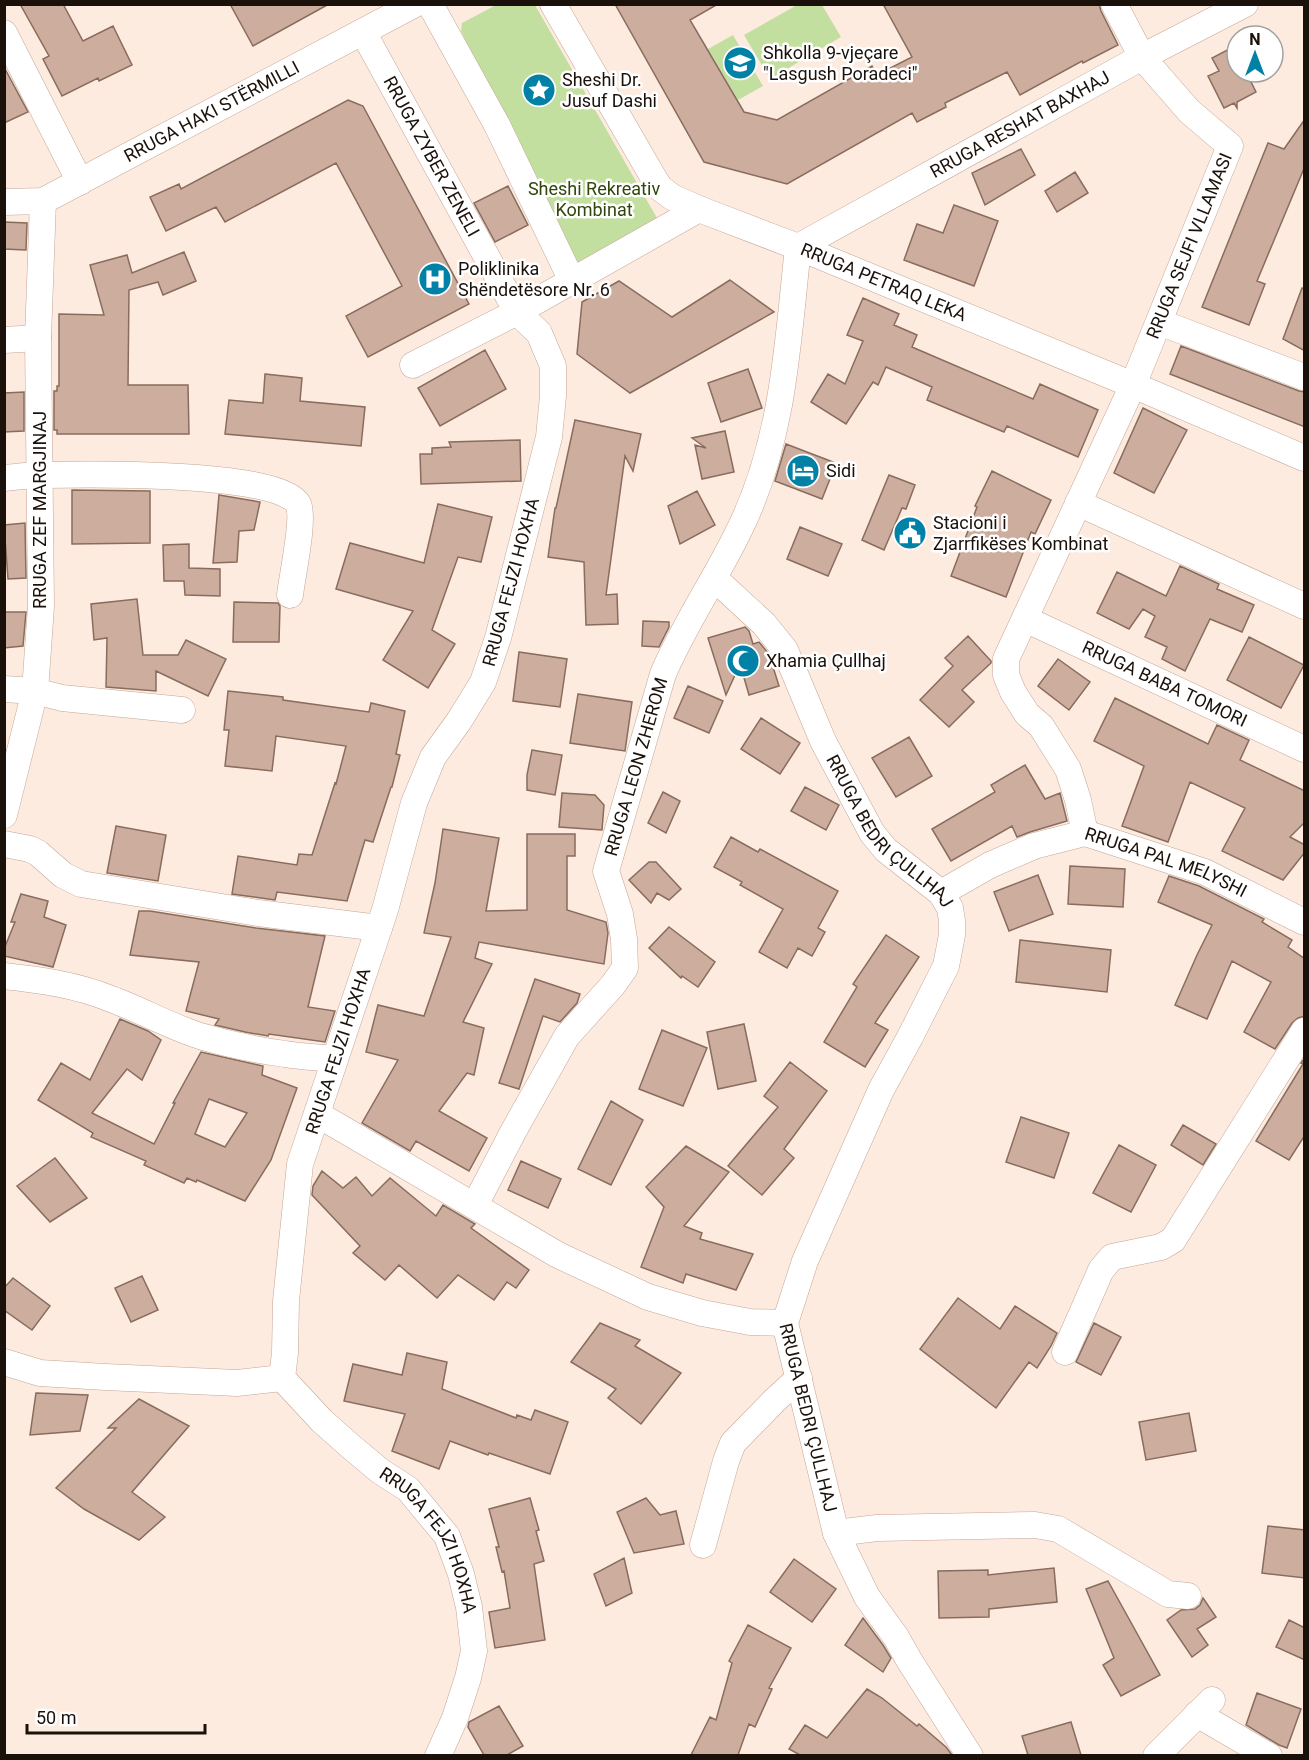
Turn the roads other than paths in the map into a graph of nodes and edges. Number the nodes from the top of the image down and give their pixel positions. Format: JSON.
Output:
{"nodes":[{"id":1,"x":553,"y":4,"type":"edge"},
{"id":2,"x":1114,"y":4,"type":"edge"},
{"id":3,"x":1245,"y":4,"type":"edge"},
{"id":4,"x":415,"y":5,"type":"edge"},
{"id":5,"x":363,"y":32,"type":"junction"},
{"id":6,"x":4,"y":33,"type":"edge"},
{"id":7,"x":1142,"y":57,"type":"junction"},
{"id":8,"x":80,"y":182,"type":"junction"},
{"id":9,"x":43,"y":201,"type":"junction"},
{"id":10,"x":4,"y":202,"type":"edge"},
{"id":11,"x":699,"y":209,"type":"junction"},
{"id":12,"x":798,"y":247,"type":"junction"},
{"id":13,"x":572,"y":281,"type":"junction"},
{"id":14,"x":517,"y":312,"type":"junction"},
{"id":15,"x":1159,"y":322,"type":"junction"},
{"id":16,"x":38,"y":338,"type":"junction"},
{"id":17,"x":4,"y":340,"type":"edge"},
{"id":18,"x":412,"y":365,"type":"dead end"},
{"id":19,"x":1305,"y":377,"type":"edge"},
{"id":20,"x":1133,"y":385,"type":"junction"},
{"id":21,"x":1305,"y":458,"type":"edge"},
{"id":22,"x":39,"y":475,"type":"junction"},
{"id":23,"x":4,"y":478,"type":"edge"},
{"id":24,"x":1078,"y":503,"type":"junction"},
{"id":25,"x":714,"y":578,"type":"junction"},
{"id":26,"x":290,"y":595,"type":"dead end"},
{"id":27,"x":1305,"y":606,"type":"edge"},
{"id":28,"x":1025,"y":618,"type":"junction"},
{"id":29,"x":4,"y":689,"type":"edge"},
{"id":30,"x":35,"y":691,"type":"junction"},
{"id":31,"x":182,"y":710,"type":"dead end"},
{"id":32,"x":1305,"y":749,"type":"edge"},
{"id":33,"x":4,"y":815,"type":"edge"},
{"id":34,"x":1085,"y":833,"type":"junction"},
{"id":35,"x":4,"y":844,"type":"edge"},
{"id":36,"x":941,"y":893,"type":"junction"},
{"id":37,"x":1305,"y":922,"type":"edge"},
{"id":38,"x":379,"y":928,"type":"junction"},
{"id":39,"x":4,"y":976,"type":"edge"},
{"id":40,"x":1305,"y":1031,"type":"edge"},
{"id":41,"x":335,"y":1059,"type":"junction"},
{"id":42,"x":317,"y":1114,"type":"junction"},
{"id":43,"x":475,"y":1205,"type":"junction"},
{"id":44,"x":785,"y":1323,"type":"junction"},
{"id":45,"x":1065,"y":1352,"type":"dead end"},
{"id":46,"x":4,"y":1362,"type":"edge"},
{"id":47,"x":282,"y":1378,"type":"junction"},
{"id":48,"x":799,"y":1378,"type":"junction"},
{"id":49,"x":836,"y":1533,"type":"junction"},
{"id":50,"x":703,"y":1545,"type":"dead end"},
{"id":51,"x":1188,"y":1596,"type":"dead end"},
{"id":52,"x":440,"y":1755,"type":"edge"},
{"id":53,"x":970,"y":1755,"type":"edge"},
{"id":54,"x":1156,"y":1755,"type":"edge"},
{"id":55,"x":1269,"y":1755,"type":"edge"}],
"edges":[{"from":1,"to":11,"type":"street","name":"RRUGA PETRAQ LEKA"},
{"from":2,"to":7,"type":"street","name":"RRUGA SEJFI VLLAMASI"},
{"from":3,"to":7,"type":"street","name":"RRUGA RESHAT BAXHAJ"},
{"from":4,"to":5,"type":"street","name":"RRUGA HAKI STËRMILLI"},
{"from":4,"to":13,"type":"street"},
{"from":5,"to":8,"type":"street","name":"RRUGA HAKI STËRMILLI"},
{"from":5,"to":14,"type":"street","name":"RRUGA ZYBER ZENELI"},
{"from":6,"to":8,"type":"street"},
{"from":7,"to":12,"type":"street","name":"RRUGA RESHAT BAXHAJ"},
{"from":7,"to":15,"type":"street","name":"RRUGA SEJFI VLLAMASI"},
{"from":8,"to":9,"type":"street","name":"RRUGA HAKI STËRMILLI"},
{"from":9,"to":10,"type":"street","name":"RRUGA HAKI STËRMILLI"},
{"from":9,"to":16,"type":"street","name":"RRUGA ZEF MARGJINAJ"},
{"from":11,"to":12,"type":"street","name":"RRUGA PETRAQ LEKA"},
{"from":11,"to":13,"type":"street"},
{"from":12,"to":20,"type":"street","name":"RRUGA PETRAQ LEKA"},
{"from":12,"to":25,"type":"street"},
{"from":13,"to":14,"type":"street"},
{"from":14,"to":18,"type":"street"},
{"from":14,"to":38,"type":"street","name":"RRUGA FEJZI HOXHA"},
{"from":15,"to":19,"type":"street"},
{"from":15,"to":20,"type":"street","name":"RRUGA SEJFI VLLAMASI"},
{"from":16,"to":17,"type":"street"},
{"from":16,"to":22,"type":"street","name":"RRUGA ZEF MARGJINAJ"},
{"from":20,"to":21,"type":"street","name":"RRUGA PETRAQ LEKA"},
{"from":20,"to":24,"type":"street","name":"RRUGA PAL MELYSHI"},
{"from":22,"to":23,"type":"street"},
{"from":22,"to":26,"type":"street"},
{"from":22,"to":30,"type":"street","name":"RRUGA ZEF MARGJINAJ"},
{"from":24,"to":27,"type":"street"},
{"from":24,"to":28,"type":"street","name":"RRUGA PAL MELYSHI"},
{"from":25,"to":36,"type":"street","name":"RRUGA BEDRI ÇULLHAJ"},
{"from":25,"to":43,"type":"street","name":"RRUGA LEON ZHEROM"},
{"from":28,"to":32,"type":"street","name":"RRUGA BABA TOMORI"},
{"from":28,"to":34,"type":"street","name":"RRUGA PAL MELYSHI"},
{"from":29,"to":30,"type":"street"},
{"from":30,"to":31,"type":"street"},
{"from":30,"to":33,"type":"street","name":"RRUGA ZEF MARGJINAJ"},
{"from":34,"to":36,"type":"street"},
{"from":34,"to":37,"type":"street","name":"RRUGA PAL MELYSHI"},
{"from":35,"to":38,"type":"street"},
{"from":36,"to":44,"type":"street","name":"RRUGA BEDRI ÇULLHAJ"},
{"from":38,"to":41,"type":"street","name":"RRUGA FEJZI HOXHA"},
{"from":39,"to":41,"type":"street"},
{"from":40,"to":45,"type":"street"},
{"from":41,"to":42,"type":"street","name":"RRUGA FEJZI HOXHA"},
{"from":42,"to":43,"type":"street"},
{"from":42,"to":47,"type":"street","name":"RRUGA FEJZI HOXHA"},
{"from":43,"to":44,"type":"street"},
{"from":44,"to":48,"type":"street","name":"RRUGA BEDRI ÇULLHAJ"},
{"from":46,"to":47,"type":"street"},
{"from":47,"to":52,"type":"street","name":"RRUGA FEJZI HOXHA"},
{"from":48,"to":49,"type":"street","name":"RRUGA BEDRI ÇULLHAJ"},
{"from":48,"to":50,"type":"street"},
{"from":49,"to":51,"type":"street"},
{"from":49,"to":53,"type":"street","name":"RRUGA BEDRI ÇULLHAJ"},
{"from":54,"to":55,"type":"street"}]}
